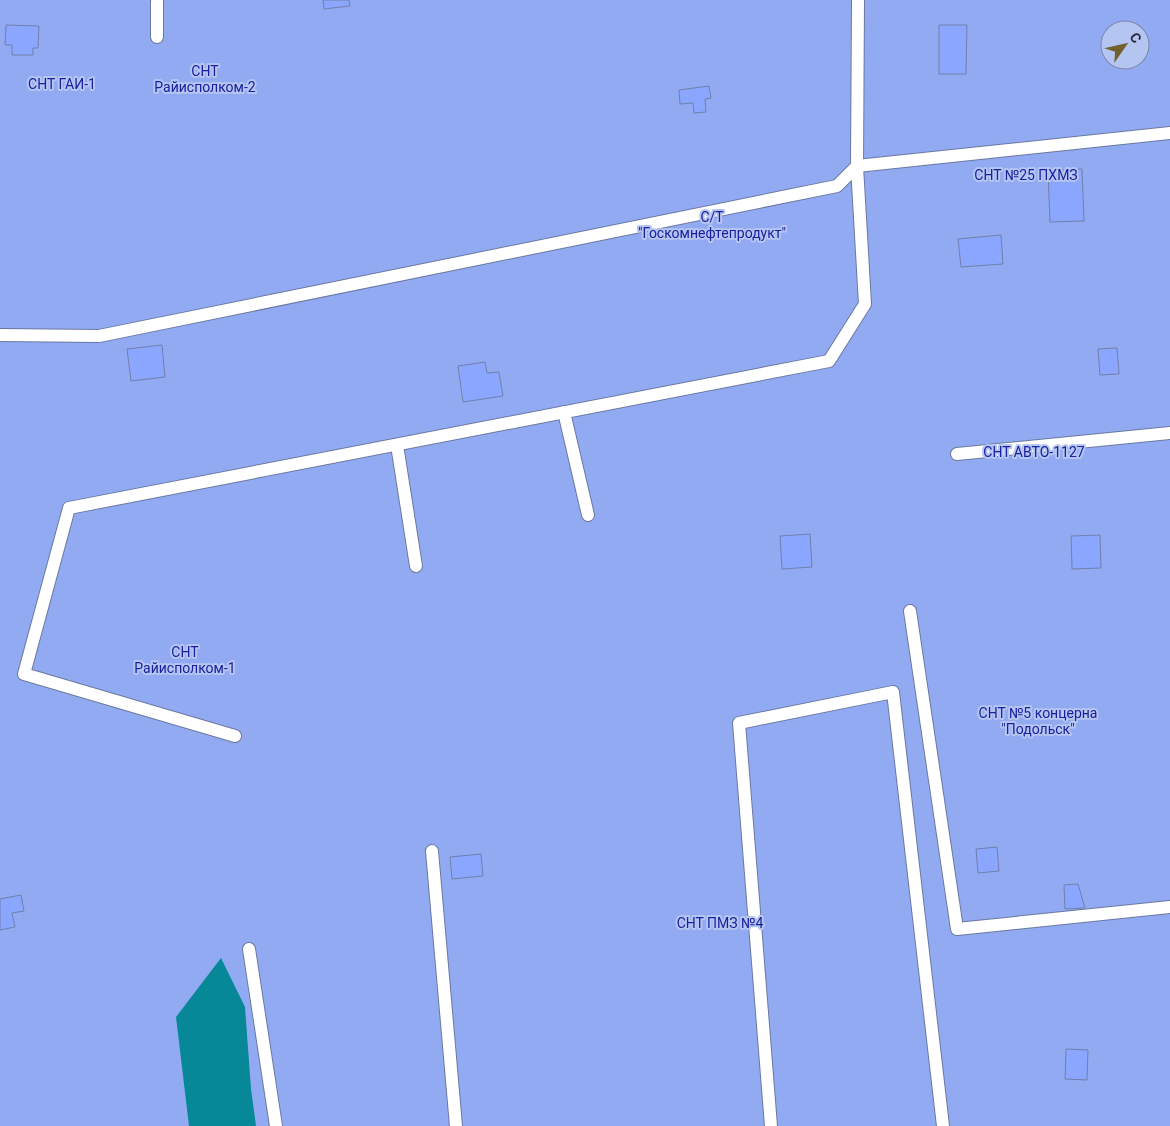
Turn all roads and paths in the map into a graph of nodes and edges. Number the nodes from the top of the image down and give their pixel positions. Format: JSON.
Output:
{"nodes":[{"id":1,"x":858,"y":0,"type":"edge"},
{"id":2,"x":161,"y":1,"type":"edge"},
{"id":3,"x":157,"y":37,"type":"dead end"},
{"id":4,"x":1170,"y":133,"type":"edge"},
{"id":5,"x":857,"y":166,"type":"junction"},
{"id":6,"x":0,"y":335,"type":"edge"},
{"id":7,"x":564,"y":412,"type":"junction"},
{"id":8,"x":1170,"y":433,"type":"edge"},
{"id":9,"x":397,"y":445,"type":"junction"},
{"id":10,"x":957,"y":454,"type":"dead end"},
{"id":11,"x":588,"y":515,"type":"dead end"},
{"id":12,"x":416,"y":566,"type":"dead end"},
{"id":13,"x":910,"y":611,"type":"dead end"},
{"id":14,"x":235,"y":736,"type":"dead end"},
{"id":15,"x":432,"y":851,"type":"dead end"},
{"id":16,"x":1170,"y":907,"type":"edge"},
{"id":17,"x":249,"y":949,"type":"dead end"},
{"id":18,"x":276,"y":1126,"type":"edge"},
{"id":19,"x":456,"y":1126,"type":"edge"},
{"id":20,"x":770,"y":1126,"type":"edge"},
{"id":21,"x":943,"y":1126,"type":"edge"}],
"edges":[{"from":1,"to":5,"type":"lane"},
{"from":2,"to":3,"type":"lane"},
{"from":4,"to":5,"type":"lane"},
{"from":5,"to":6,"type":"lane"},
{"from":5,"to":7,"type":"lane"},
{"from":7,"to":9,"type":"lane"},
{"from":7,"to":11,"type":"lane"},
{"from":8,"to":10,"type":"lane"},
{"from":9,"to":12,"type":"lane"},
{"from":9,"to":14,"type":"lane"},
{"from":13,"to":16,"type":"lane"},
{"from":15,"to":19,"type":"lane"},
{"from":17,"to":18,"type":"lane"},
{"from":20,"to":21,"type":"lane"}]}
